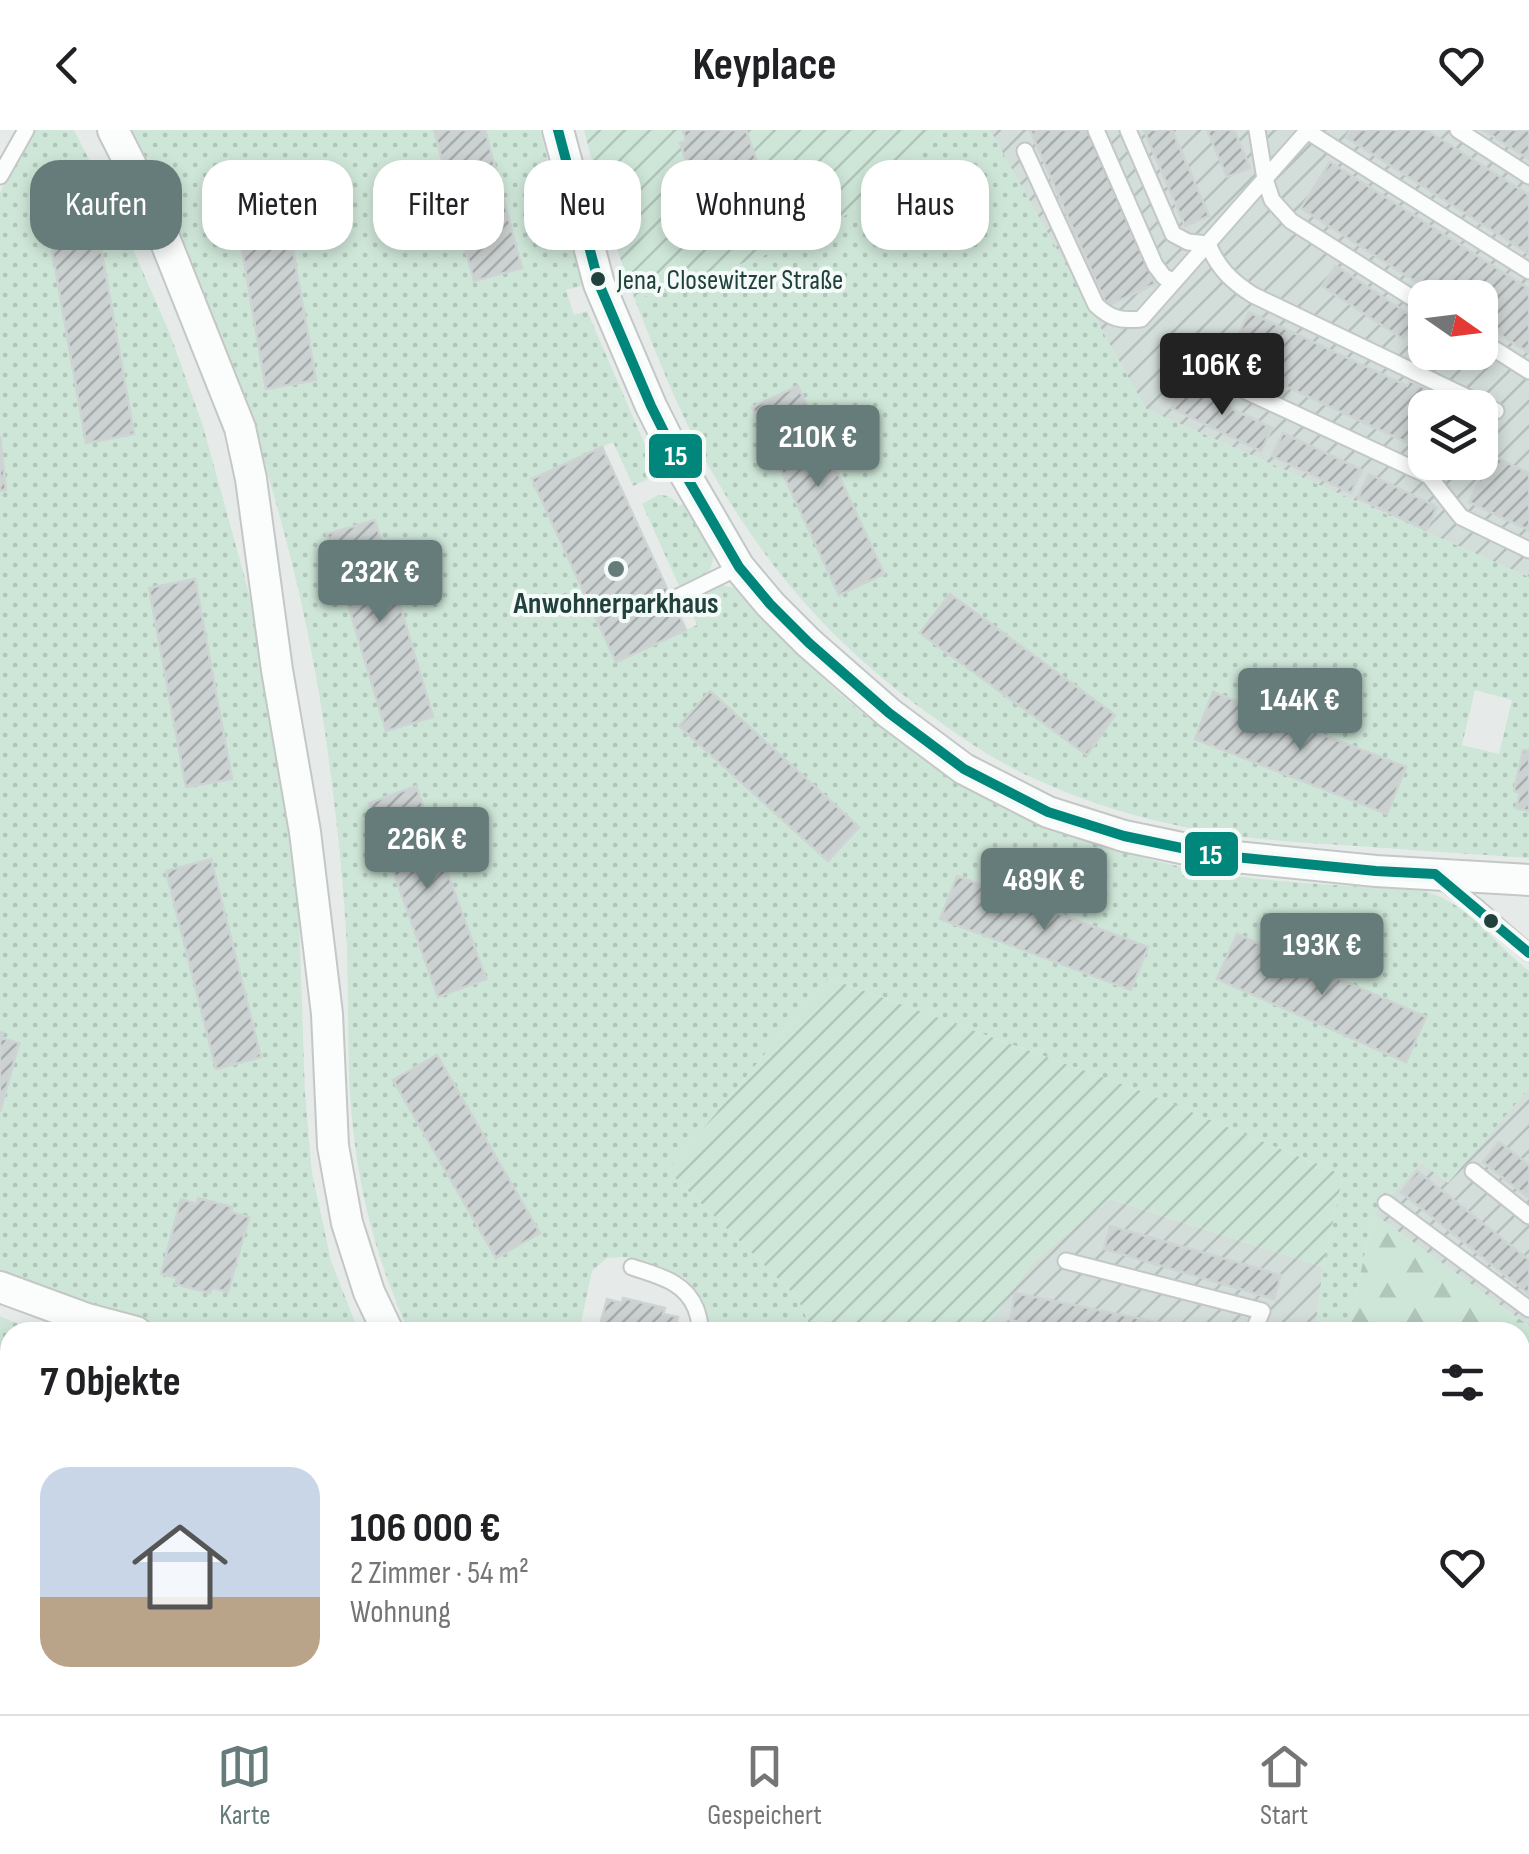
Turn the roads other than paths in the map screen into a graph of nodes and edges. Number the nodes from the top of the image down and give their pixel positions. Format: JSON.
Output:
{"nodes":[{"id":1,"x":26,"y":130,"type":"edge"},
{"id":2,"x":113,"y":130,"type":"edge"},
{"id":3,"x":558,"y":130,"type":"edge"},
{"id":4,"x":1096,"y":130,"type":"edge"},
{"id":5,"x":1128,"y":130,"type":"edge"},
{"id":6,"x":1257,"y":130,"type":"edge"},
{"id":7,"x":1458,"y":130,"type":"edge"},
{"id":8,"x":1308,"y":131,"type":"edge"},
{"id":9,"x":1025,"y":152,"type":"dead end"},
{"id":10,"x":0,"y":176,"type":"edge"},
{"id":11,"x":1529,"y":176,"type":"edge"},
{"id":12,"x":1266,"y":179,"type":"junction"},
{"id":13,"x":1208,"y":244,"type":"junction"},
{"id":14,"x":1529,"y":271,"type":"edge"},
{"id":15,"x":1174,"y":281,"type":"junction"},
{"id":16,"x":1408,"y":295,"type":"edge"},
{"id":17,"x":1498,"y":351,"type":"edge"},
{"id":18,"x":1529,"y":371,"type":"edge"},
{"id":19,"x":1222,"y":380,"type":"dead end"},
{"id":20,"x":1451,"y":390,"type":"edge"},
{"id":21,"x":1529,"y":550,"type":"edge"},
{"id":22,"x":739,"y":566,"type":"junction"},
{"id":23,"x":678,"y":598,"type":"dead end"},
{"id":24,"x":1434,"y":874,"type":"junction"},
{"id":25,"x":1529,"y":880,"type":"edge"},
{"id":26,"x":1529,"y":953,"type":"edge"},
{"id":27,"x":1473,"y":1171,"type":"dead end"},
{"id":28,"x":1386,"y":1203,"type":"dead end"},
{"id":29,"x":1529,"y":1216,"type":"edge"},
{"id":30,"x":1066,"y":1261,"type":"dead end"},
{"id":31,"x":632,"y":1267,"type":"dead end"},
{"id":32,"x":0,"y":1286,"type":"edge"},
{"id":33,"x":1529,"y":1309,"type":"edge"},
{"id":34,"x":98,"y":1322,"type":"edge"},
{"id":35,"x":383,"y":1322,"type":"edge"},
{"id":36,"x":701,"y":1322,"type":"edge"},
{"id":37,"x":1257,"y":1322,"type":"edge"}],
"edges":[{"from":1,"to":10,"type":"lane"},
{"from":2,"to":35,"type":"street"},
{"from":3,"to":22,"type":"street"},
{"from":4,"to":15,"type":"lane"},
{"from":5,"to":13,"type":"lane"},
{"from":6,"to":12,"type":"lane"},
{"from":7,"to":11,"type":"lane"},
{"from":8,"to":12,"type":"lane"},
{"from":8,"to":14,"type":"lane"},
{"from":9,"to":15,"type":"lane"},
{"from":12,"to":13,"type":"lane"},
{"from":12,"to":16,"type":"lane"},
{"from":13,"to":15,"type":"lane"},
{"from":13,"to":20,"type":"lane"},
{"from":17,"to":18,"type":"lane"},
{"from":19,"to":21,"type":"lane"},
{"from":22,"to":23,"type":"lane"},
{"from":22,"to":24,"type":"street"},
{"from":24,"to":25,"type":"street"},
{"from":24,"to":26,"type":"lane"},
{"from":27,"to":29,"type":"lane"},
{"from":28,"to":33,"type":"lane"},
{"from":30,"to":37,"type":"lane"},
{"from":31,"to":36,"type":"lane"},
{"from":32,"to":34,"type":"street"}]}
